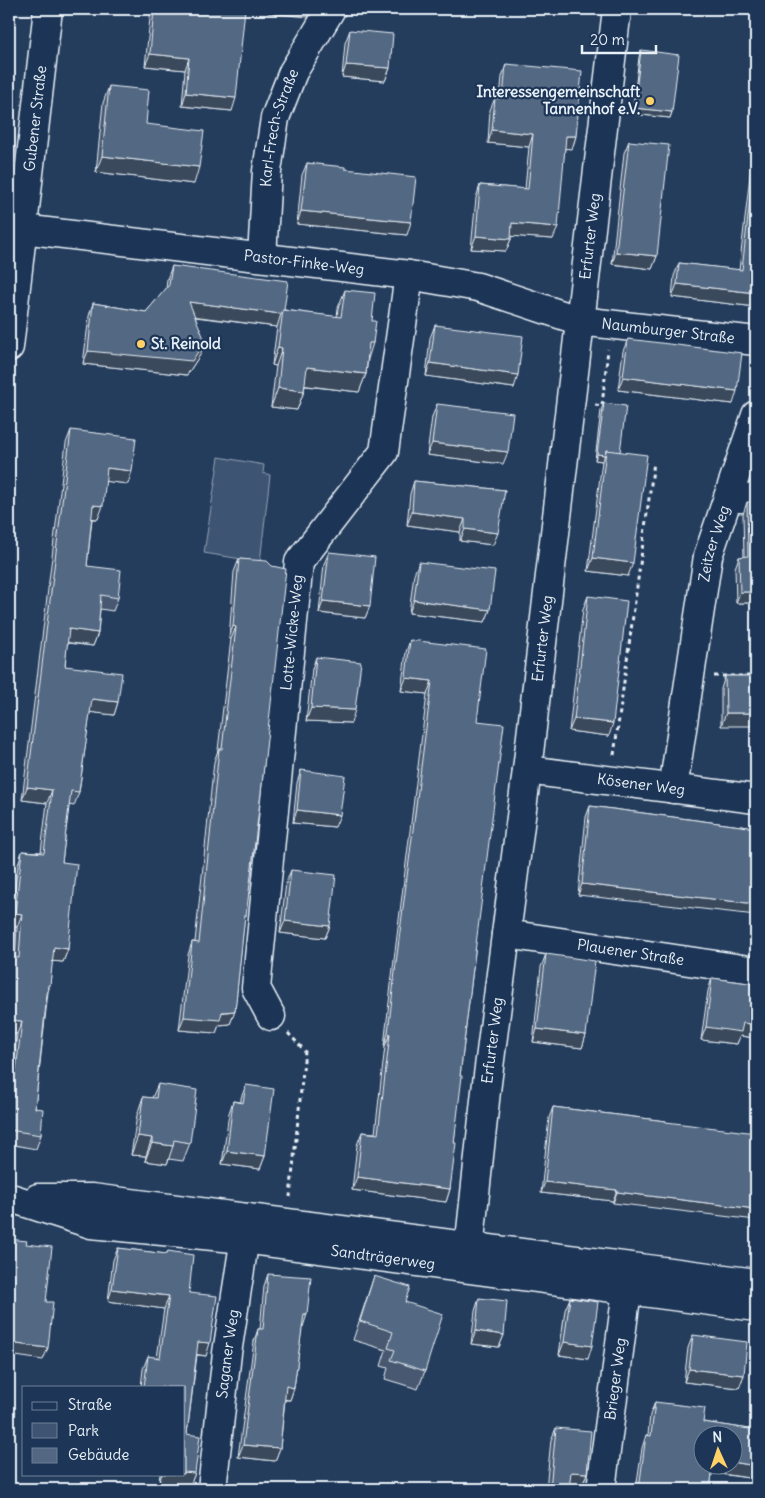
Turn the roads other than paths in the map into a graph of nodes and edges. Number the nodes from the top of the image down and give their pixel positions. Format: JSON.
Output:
{"nodes":[{"id":1,"x":48,"y":9,"type":"edge"},
{"id":2,"x":331,"y":9,"type":"edge"},
{"id":3,"x":618,"y":9,"type":"edge"},
{"id":4,"x":22,"y":229,"type":"junction"},
{"id":5,"x":262,"y":258,"type":"junction"},
{"id":6,"x":409,"y":275,"type":"junction"},
{"id":7,"x":11,"y":303,"type":"edge"},
{"id":8,"x":580,"y":321,"type":"junction"},
{"id":9,"x":756,"y":341,"type":"edge"},
{"id":10,"x":9,"y":347,"type":"edge"},
{"id":11,"x":756,"y":415,"type":"edge"},
{"id":12,"x":728,"y":498,"type":"junction"},
{"id":13,"x":756,"y":498,"type":"edge"},
{"id":14,"x":527,"y":770,"type":"junction"},
{"id":15,"x":673,"y":789,"type":"junction"},
{"id":16,"x":756,"y":799,"type":"edge"},
{"id":17,"x":506,"y":934,"type":"junction"},
{"id":18,"x":756,"y":971,"type":"edge"},
{"id":19,"x":271,"y":1016,"type":"road end"},
{"id":20,"x":10,"y":1198,"type":"edge"},
{"id":21,"x":246,"y":1229,"type":"junction"},
{"id":22,"x":468,"y":1258,"type":"junction"},
{"id":23,"x":628,"y":1278,"type":"junction"},
{"id":24,"x":756,"y":1283,"type":"edge"},
{"id":25,"x":756,"y":1307,"type":"edge"},
{"id":26,"x":212,"y":1489,"type":"edge"},
{"id":27,"x":601,"y":1489,"type":"edge"}],
"edges":[{"from":1,"to":4,"type":"street","name":"Gubener Straße"},
{"from":2,"to":5,"type":"street","name":"Karl-Frech-Straße"},
{"from":3,"to":8,"type":"street","name":"Erfurter Weg"},
{"from":4,"to":5,"type":"street","name":"Pastor-Finke-Weg"},
{"from":4,"to":7,"type":"street","name":"Gubener Straße"},
{"from":5,"to":6,"type":"street","name":"Pastor-Finke-Weg"},
{"from":6,"to":8,"type":"street","name":"Pastor-Finke-Weg"},
{"from":6,"to":19,"type":"street","name":"Lotte-Wicke-Weg"},
{"from":7,"to":10,"type":"street","name":"Gubener Straße"},
{"from":8,"to":9,"type":"street","name":"Naumburger Straße"},
{"from":8,"to":14,"type":"street","name":"Erfurter Weg"},
{"from":11,"to":12,"type":"street","name":"Zeitzer Weg"},
{"from":12,"to":13,"type":"street"},
{"from":12,"to":15,"type":"street","name":"Zeitzer Weg"},
{"from":14,"to":15,"type":"street","name":"Kösener Weg"},
{"from":14,"to":17,"type":"street","name":"Erfurter Weg"},
{"from":15,"to":16,"type":"street","name":"Kösener Weg"},
{"from":17,"to":18,"type":"street","name":"Plauener Straße"},
{"from":17,"to":22,"type":"street","name":"Erfurter Weg"},
{"from":20,"to":21,"type":"street","name":"Sandträgerweg"},
{"from":21,"to":22,"type":"street","name":"Sandträgerweg"},
{"from":21,"to":22,"type":"street","name":"Sandträgerweg"},
{"from":21,"to":26,"type":"street","name":"Saganer Weg"},
{"from":22,"to":23,"type":"street","name":"Sandträgerweg"},
{"from":23,"to":24,"type":"street","name":"Sandträgerweg"},
{"from":23,"to":25,"type":"street","name":"Sandträgerweg"},
{"from":23,"to":27,"type":"street","name":"Brieger Weg"}]}
